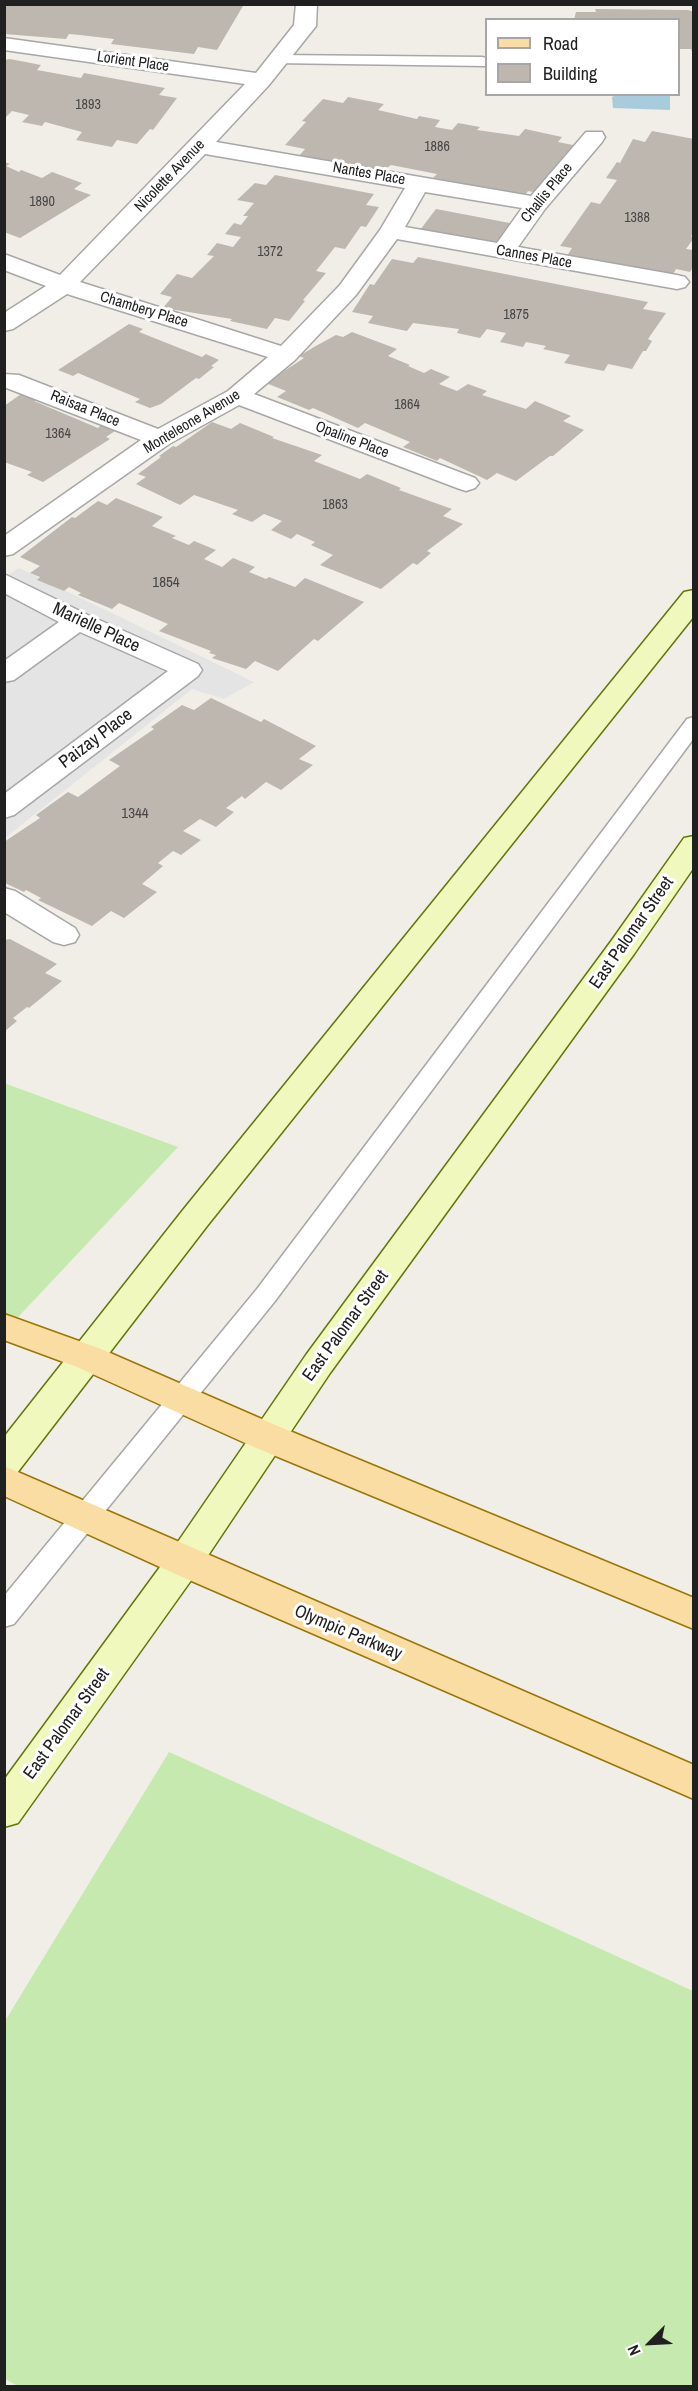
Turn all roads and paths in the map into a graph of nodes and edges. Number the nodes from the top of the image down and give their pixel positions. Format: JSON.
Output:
{"nodes":[{"id":1,"x":307,"y":4,"type":"edge"},
{"id":2,"x":4,"y":44,"type":"edge"},
{"id":3,"x":278,"y":60,"type":"junction"},
{"id":4,"x":482,"y":62,"type":"dead end"},
{"id":5,"x":261,"y":80,"type":"junction"},
{"id":6,"x":594,"y":137,"type":"dead end"},
{"id":7,"x":200,"y":146,"type":"junction"},
{"id":8,"x":419,"y":183,"type":"junction"},
{"id":9,"x":537,"y":204,"type":"junction"},
{"id":10,"x":391,"y":231,"type":"junction"},
{"id":11,"x":503,"y":251,"type":"junction"},
{"id":12,"x":4,"y":261,"type":"edge"},
{"id":13,"x":677,"y":282,"type":"dead end"},
{"id":14,"x":64,"y":285,"type":"junction"},
{"id":15,"x":4,"y":324,"type":"edge"},
{"id":16,"x":286,"y":355,"type":"junction"},
{"id":17,"x":10,"y":380,"type":"dead end"},
{"id":18,"x":237,"y":396,"type":"junction"},
{"id":19,"x":160,"y":439,"type":"junction"},
{"id":20,"x":466,"y":483,"type":"dead end"},
{"id":21,"x":4,"y":548,"type":"edge"},
{"id":22,"x":4,"y":582,"type":"edge"},
{"id":23,"x":693,"y":598,"type":"edge"},
{"id":24,"x":78,"y":621,"type":"junction"},
{"id":25,"x":188,"y":670,"type":"joint"},
{"id":26,"x":4,"y":674,"type":"edge"},
{"id":27,"x":693,"y":723,"type":"edge"},
{"id":28,"x":4,"y":809,"type":"edge"},
{"id":29,"x":693,"y":845,"type":"edge"},
{"id":30,"x":4,"y":898,"type":"edge"},
{"id":31,"x":64,"y":935,"type":"dead end"},
{"id":32,"x":4,"y":1326,"type":"edge"},
{"id":33,"x":88,"y":1358,"type":"junction"},
{"id":34,"x":181,"y":1399,"type":"junction"},
{"id":35,"x":267,"y":1437,"type":"junction"},
{"id":36,"x":4,"y":1462,"type":"edge"},
{"id":37,"x":4,"y":1480,"type":"edge"},
{"id":38,"x":86,"y":1517,"type":"junction"},
{"id":39,"x":184,"y":1562,"type":"junction"},
{"id":40,"x":693,"y":1614,"type":"edge"},
{"id":41,"x":4,"y":1616,"type":"edge"},
{"id":42,"x":693,"y":1783,"type":"edge"},
{"id":43,"x":4,"y":1811,"type":"edge"}],
"edges":[{"from":1,"to":3,"type":"street","name":"Nicolette Avenue"},
{"from":2,"to":5,"type":"street","name":"Lorient Place"},
{"from":3,"to":4,"type":"lane"},
{"from":3,"to":5,"type":"street","name":"Nicolette Avenue"},
{"from":5,"to":7,"type":"street","name":"Nicolette Avenue"},
{"from":6,"to":9,"type":"street","name":"Challis Place"},
{"from":7,"to":8,"type":"street","name":"Nantes Place"},
{"from":7,"to":14,"type":"street","name":"Nicolette Avenue"},
{"from":8,"to":9,"type":"street","name":"Nantes Place"},
{"from":8,"to":10,"type":"street","name":"Monteleone Avenue"},
{"from":9,"to":11,"type":"street","name":"Challis Place"},
{"from":10,"to":11,"type":"street","name":"Cannes Place"},
{"from":10,"to":16,"type":"street","name":"Monteleone Avenue"},
{"from":11,"to":13,"type":"street","name":"Cannes Place"},
{"from":12,"to":14,"type":"street","name":"Chambery Place"},
{"from":14,"to":15,"type":"street","name":"Nicolette Avenue"},
{"from":14,"to":16,"type":"street","name":"Chambery Place"},
{"from":16,"to":18,"type":"street","name":"Monteleone Avenue"},
{"from":17,"to":19,"type":"street","name":"Raisaa Place"},
{"from":18,"to":19,"type":"street","name":"Monteleone Avenue"},
{"from":18,"to":20,"type":"street","name":"Opaline Place"},
{"from":19,"to":21,"type":"street","name":"Monteleone Avenue"},
{"from":22,"to":24,"type":"street","name":"Marielle Place"},
{"from":23,"to":33,"type":"street"},
{"from":24,"to":25,"type":"street","name":"Marielle Place"},
{"from":24,"to":26,"type":"street"},
{"from":25,"to":28,"type":"street","name":"Paizay Place"},
{"from":27,"to":34,"type":"lane"},
{"from":29,"to":35,"type":"street","name":"East Palomar Street"},
{"from":30,"to":31,"type":"street"},
{"from":32,"to":33,"type":"main road"},
{"from":33,"to":34,"type":"main road"},
{"from":33,"to":36,"type":"street"},
{"from":34,"to":35,"type":"main road"},
{"from":34,"to":38,"type":"lane"},
{"from":35,"to":39,"type":"street","name":"East Palomar Street"},
{"from":35,"to":40,"type":"main road"},
{"from":37,"to":38,"type":"main road","name":"Olympic Parkway"},
{"from":38,"to":39,"type":"main road","name":"Olympic Parkway"},
{"from":38,"to":41,"type":"lane"},
{"from":39,"to":42,"type":"main road","name":"Olympic Parkway"},
{"from":39,"to":43,"type":"street","name":"East Palomar Street"}]}
